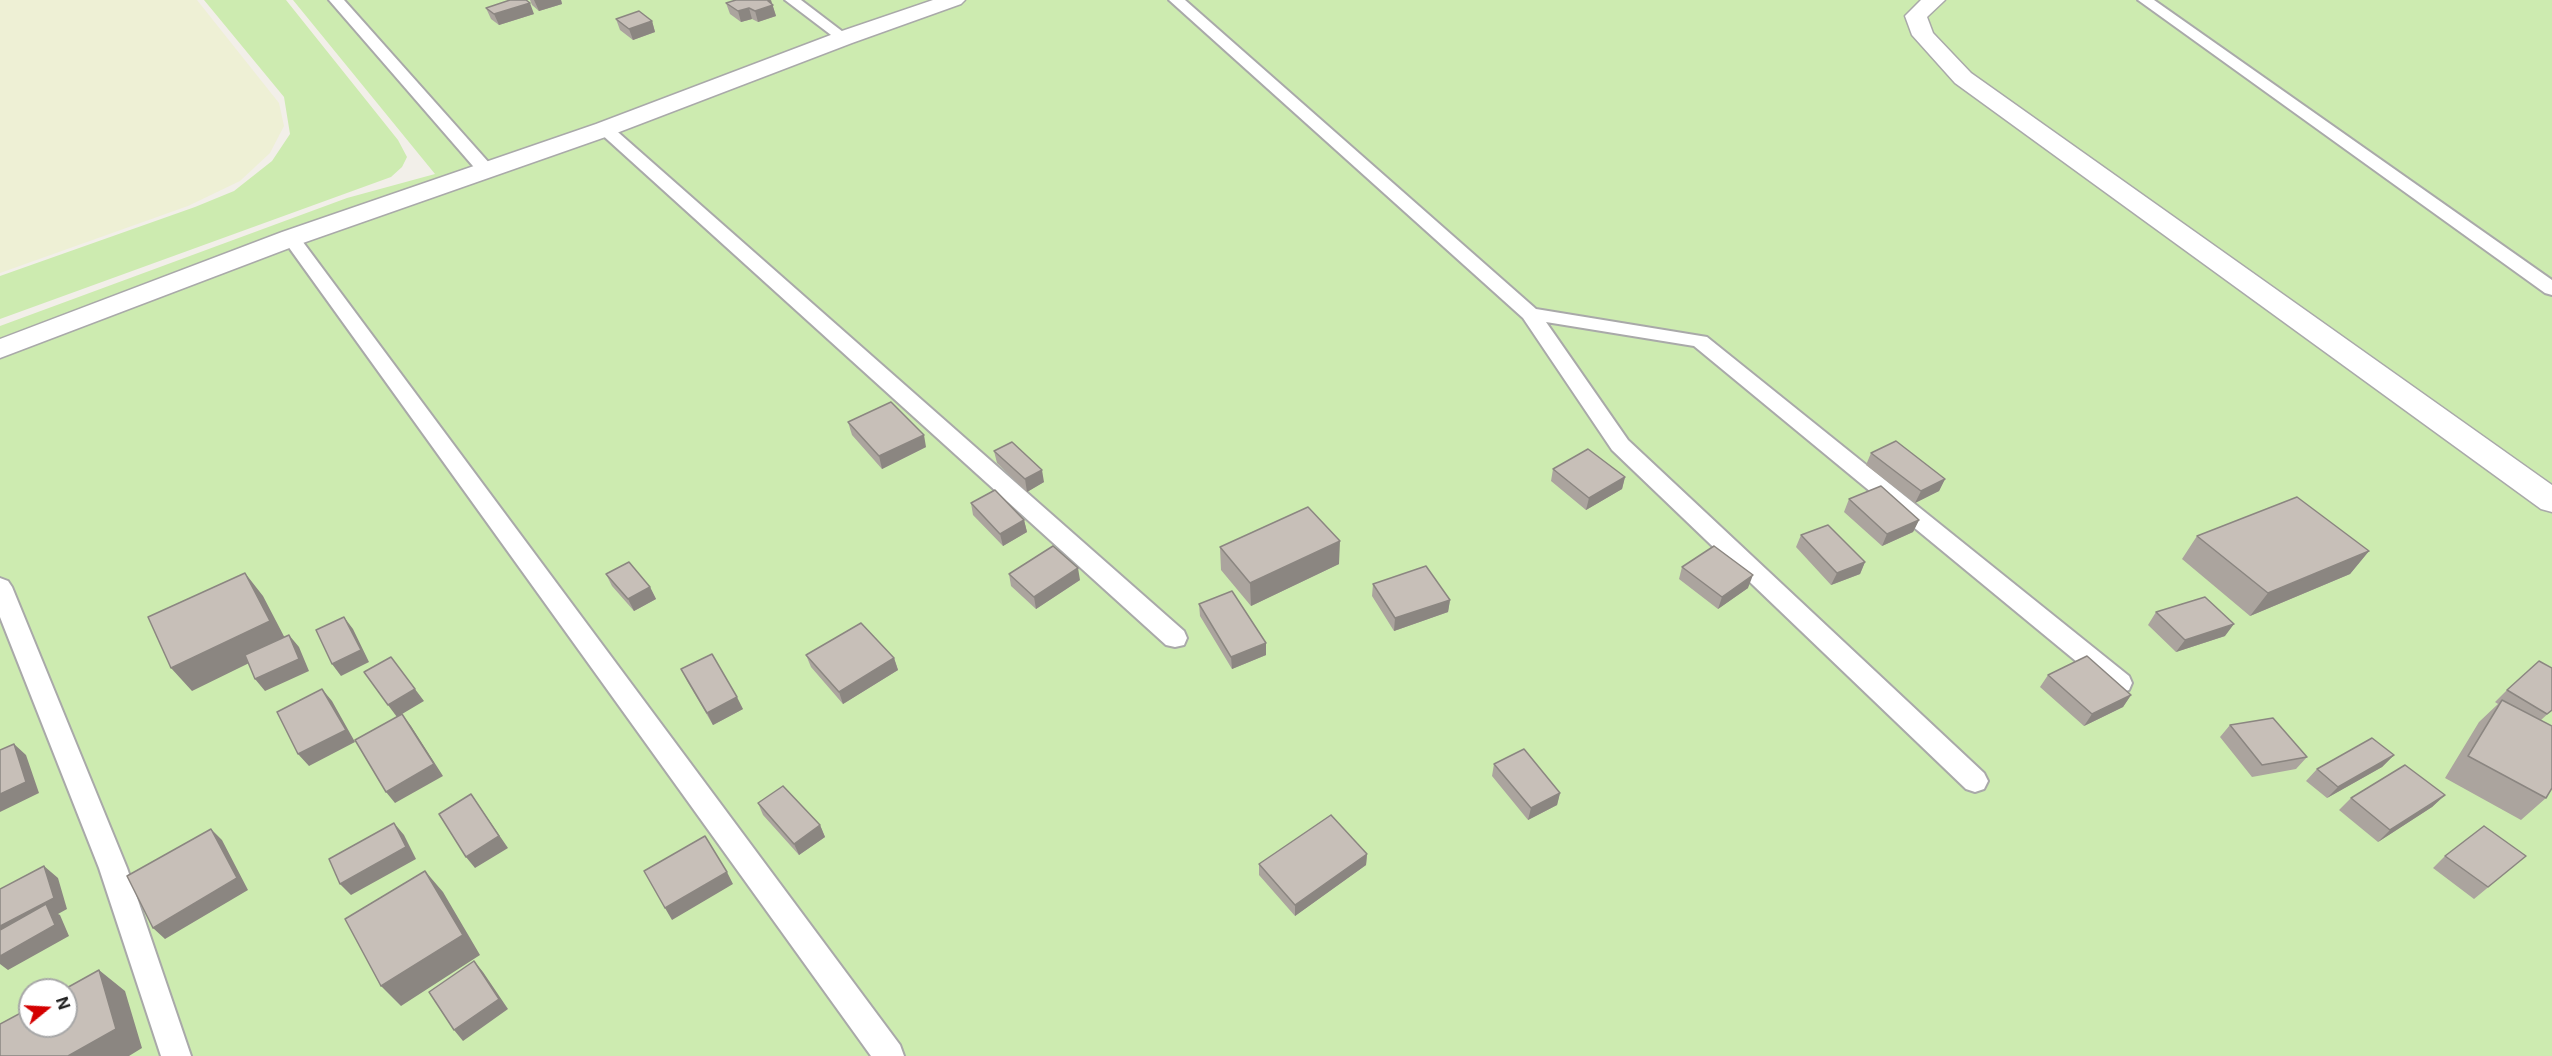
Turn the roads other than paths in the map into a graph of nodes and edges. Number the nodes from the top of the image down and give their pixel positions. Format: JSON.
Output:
{"nodes":[{"id":1,"x":336,"y":0,"type":"edge"},
{"id":2,"x":792,"y":0,"type":"edge"},
{"id":3,"x":954,"y":0,"type":"edge"},
{"id":4,"x":1176,"y":0,"type":"edge"},
{"id":5,"x":1934,"y":0,"type":"edge"},
{"id":6,"x":2145,"y":0,"type":"edge"},
{"id":7,"x":844,"y":39,"type":"junction"},
{"id":8,"x":605,"y":129,"type":"junction"},
{"id":9,"x":485,"y":169,"type":"junction"},
{"id":10,"x":291,"y":238,"type":"junction"},
{"id":11,"x":2552,"y":289,"type":"edge"},
{"id":12,"x":1530,"y":314,"type":"junction"},
{"id":13,"x":0,"y":349,"type":"edge"},
{"id":14,"x":2552,"y":501,"type":"edge"},
{"id":15,"x":0,"y":587,"type":"edge"},
{"id":16,"x":1175,"y":638,"type":"dead end"},
{"id":17,"x":2121,"y":683,"type":"edge"},
{"id":18,"x":1975,"y":781,"type":"dead end"},
{"id":19,"x":176,"y":1056,"type":"edge"},
{"id":20,"x":889,"y":1056,"type":"edge"}],
"edges":[{"from":1,"to":9,"type":"lane"},
{"from":2,"to":7,"type":"lane"},
{"from":3,"to":7,"type":"street"},
{"from":4,"to":12,"type":"lane"},
{"from":5,"to":14,"type":"street"},
{"from":6,"to":11,"type":"lane"},
{"from":7,"to":8,"type":"street"},
{"from":8,"to":9,"type":"street"},
{"from":8,"to":16,"type":"lane"},
{"from":9,"to":10,"type":"street"},
{"from":10,"to":13,"type":"street"},
{"from":10,"to":20,"type":"lane"},
{"from":12,"to":17,"type":"lane"},
{"from":12,"to":18,"type":"lane"},
{"from":15,"to":19,"type":"lane"}]}
